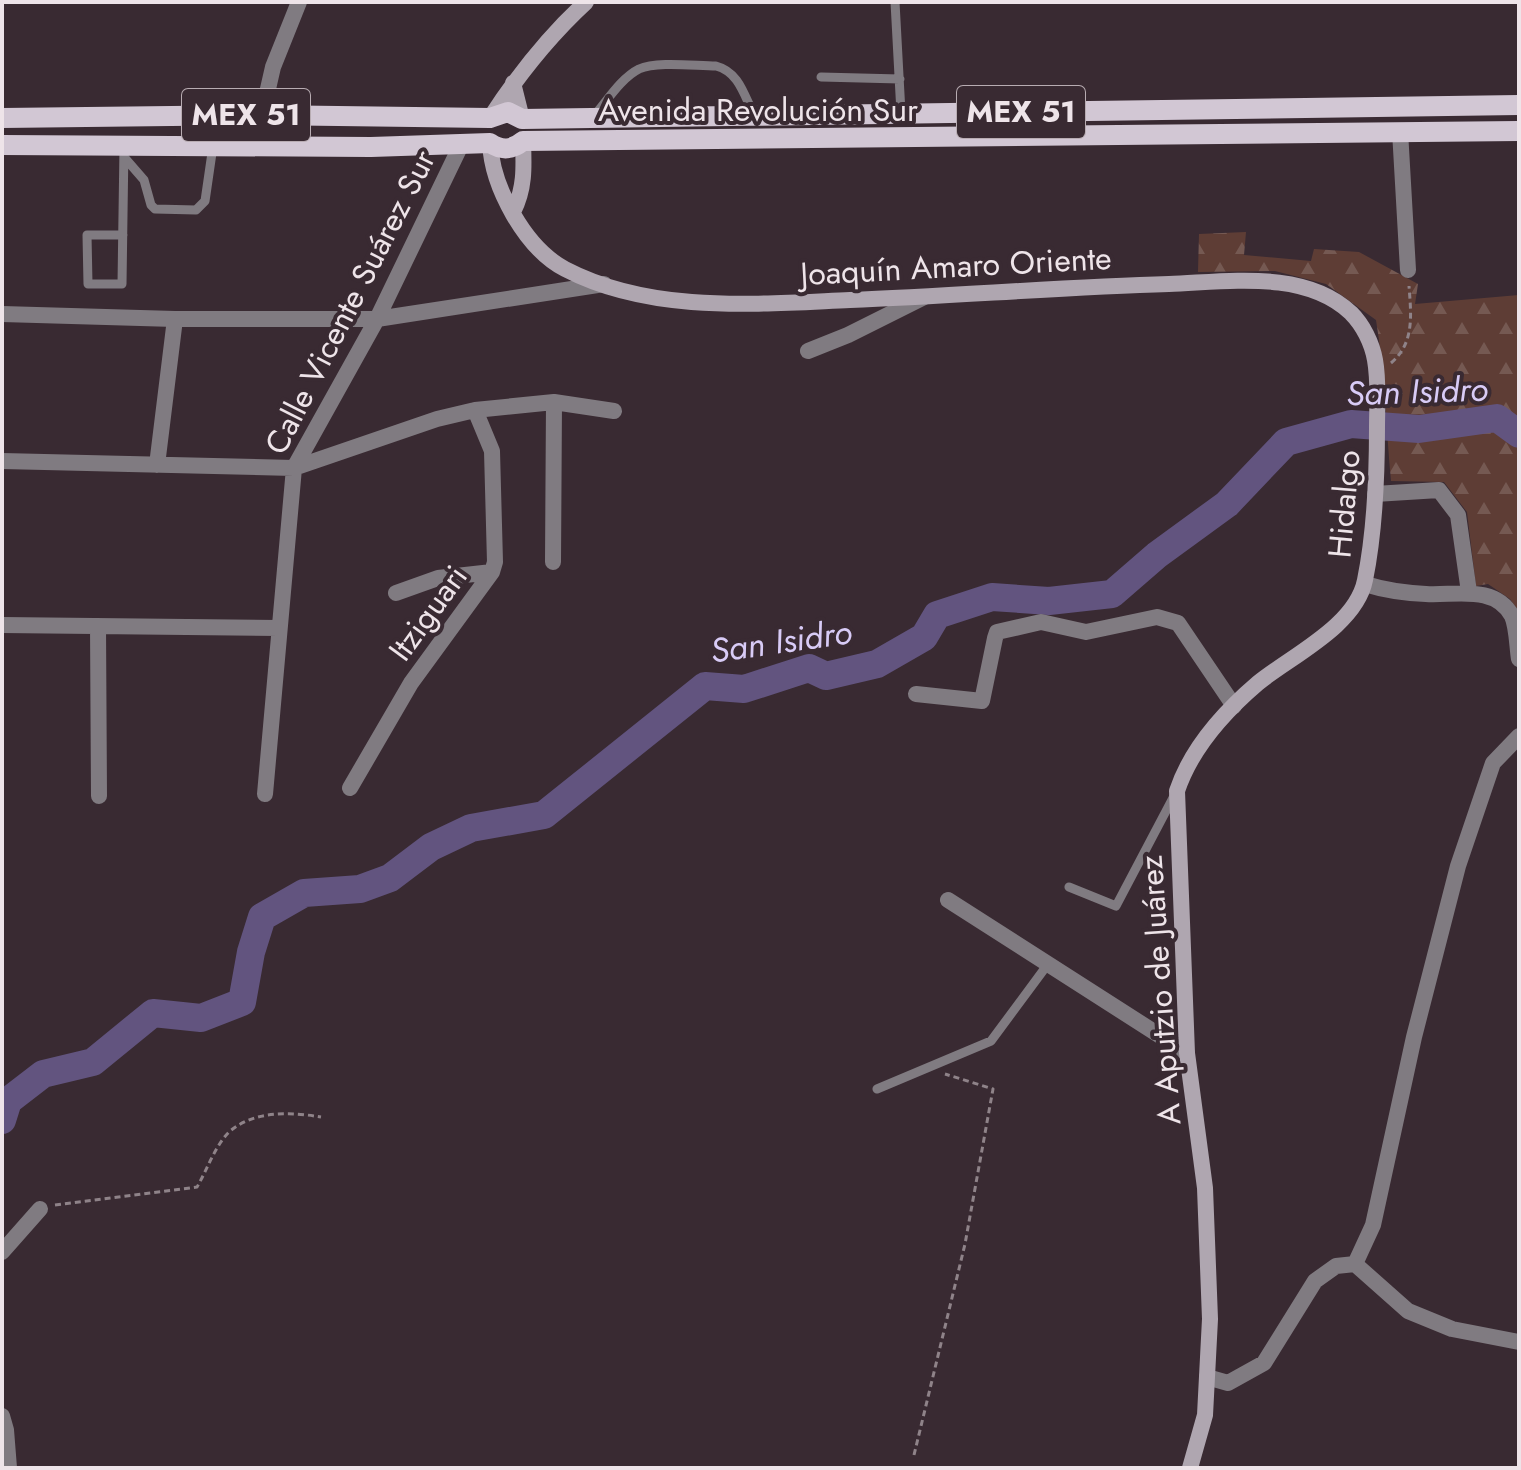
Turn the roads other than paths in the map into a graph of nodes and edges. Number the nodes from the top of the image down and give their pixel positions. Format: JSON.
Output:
{"nodes":[{"id":1,"x":299,"y":2,"type":"edge"},
{"id":2,"x":586,"y":2,"type":"edge"},
{"id":3,"x":895,"y":2,"type":"edge"},
{"id":4,"x":821,"y":77,"type":"dead end"},
{"id":5,"x":900,"y":79,"type":"junction"},
{"id":6,"x":513,"y":83,"type":"junction"},
{"id":7,"x":1519,"y":105,"type":"edge"},
{"id":8,"x":901,"y":113,"type":"junction"},
{"id":9,"x":262,"y":115,"type":"junction"},
{"id":10,"x":754,"y":115,"type":"junction"},
{"id":11,"x":592,"y":117,"type":"junction"},
{"id":12,"x":2,"y":118,"type":"edge"},
{"id":13,"x":490,"y":118,"type":"junction"},
{"id":14,"x":522,"y":119,"type":"junction"},
{"id":15,"x":1400,"y":131,"type":"junction"},
{"id":16,"x":1519,"y":131,"type":"edge"},
{"id":17,"x":523,"y":141,"type":"junction"},
{"id":18,"x":490,"y":143,"type":"junction"},
{"id":19,"x":2,"y":145,"type":"edge"},
{"id":20,"x":461,"y":145,"type":"junction"},
{"id":21,"x":213,"y":146,"type":"junction"},
{"id":22,"x":124,"y":151,"type":"junction"},
{"id":23,"x":513,"y":212,"type":"junction"},
{"id":24,"x":123,"y":235,"type":"junction"},
{"id":25,"x":1408,"y":270,"type":"road end"},
{"id":26,"x":604,"y":284,"type":"junction"},
{"id":27,"x":924,"y":297,"type":"junction"},
{"id":28,"x":2,"y":314,"type":"edge"},
{"id":29,"x":175,"y":319,"type":"junction"},
{"id":30,"x":377,"y":319,"type":"junction"},
{"id":31,"x":808,"y":351,"type":"dead end"},
{"id":32,"x":1377,"y":374,"type":"joint"},
{"id":33,"x":554,"y":402,"type":"junction"},
{"id":34,"x":475,"y":410,"type":"junction"},
{"id":35,"x":614,"y":411,"type":"dead end"},
{"id":36,"x":2,"y":461,"type":"edge"},
{"id":37,"x":157,"y":465,"type":"junction"},
{"id":38,"x":294,"y":468,"type":"junction"},
{"id":39,"x":1376,"y":488,"type":"junction"},
{"id":40,"x":553,"y":562,"type":"dead end"},
{"id":41,"x":492,"y":572,"type":"junction"},
{"id":42,"x":1365,"y":584,"type":"junction"},
{"id":43,"x":1469,"y":592,"type":"junction"},
{"id":44,"x":396,"y":593,"type":"dead end"},
{"id":45,"x":2,"y":625,"type":"edge"},
{"id":46,"x":98,"y":626,"type":"junction"},
{"id":47,"x":278,"y":628,"type":"junction"},
{"id":48,"x":1519,"y":659,"type":"edge"},
{"id":49,"x":916,"y":694,"type":"dead end"},
{"id":50,"x":1234,"y":706,"type":"junction"},
{"id":51,"x":1519,"y":736,"type":"edge"},
{"id":52,"x":350,"y":788,"type":"dead end"},
{"id":53,"x":1177,"y":791,"type":"junction"},
{"id":54,"x":265,"y":794,"type":"dead end"},
{"id":55,"x":99,"y":796,"type":"dead end"},
{"id":56,"x":1069,"y":887,"type":"dead end"},
{"id":57,"x":948,"y":900,"type":"dead end"},
{"id":58,"x":1048,"y":964,"type":"junction"},
{"id":59,"x":1187,"y":1053,"type":"junction"},
{"id":60,"x":877,"y":1089,"type":"dead end"},
{"id":61,"x":40,"y":1209,"type":"road end"},
{"id":62,"x":2,"y":1252,"type":"edge"},
{"id":63,"x":1355,"y":1264,"type":"junction"},
{"id":64,"x":1519,"y":1342,"type":"edge"},
{"id":65,"x":1207,"y":1377,"type":"junction"},
{"id":66,"x":2,"y":1416,"type":"edge"},
{"id":67,"x":9,"y":1468,"type":"edge"},
{"id":68,"x":1190,"y":1468,"type":"edge"}],
"edges":[{"from":1,"to":9,"type":"street"},
{"from":2,"to":6,"type":"street"},
{"from":3,"to":5,"type":"lane"},
{"from":4,"to":5,"type":"lane"},
{"from":5,"to":8,"type":"lane"},
{"from":6,"to":13,"type":"street"},
{"from":6,"to":14,"type":"street"},
{"from":7,"to":8,"type":"main road","name":"Avenida Revolución Sur","number":"MEX 51"},
{"from":8,"to":10,"type":"main road","name":"Avenida Revolución Sur","number":"MEX 51"},
{"from":9,"to":12,"type":"main road","name":"Avenida Revolución Sur","number":"MEX 51"},
{"from":9,"to":13,"type":"main road","name":"Avenida Revolución Sur","number":"MEX 51"},
{"from":10,"to":11,"type":"main road","name":"Avenida Revolución Sur","number":"MEX 51"},
{"from":10,"to":11,"type":"lane"},
{"from":11,"to":14,"type":"main road","name":"Avenida Revolución Sur","number":"MEX 51"},
{"from":13,"to":14,"type":"main road","name":"Avenida Revolución Sur","number":"MEX 51"},
{"from":13,"to":18,"type":"main road"},
{"from":14,"to":17,"type":"main road"},
{"from":15,"to":16,"type":"main road","name":"Avenida Revolución Sur","number":"MEX 51"},
{"from":15,"to":17,"type":"main road","name":"Avenida Revolución Sur","number":"MEX 51"},
{"from":15,"to":25,"type":"street"},
{"from":17,"to":18,"type":"main road","name":"Avenida Revolución Sur","number":"MEX 51"},
{"from":17,"to":23,"type":"street"},
{"from":18,"to":20,"type":"main road","name":"Avenida Revolución Sur","number":"MEX 51"},
{"from":18,"to":23,"type":"street","name":"Joaquín Amaro Oriente"},
{"from":19,"to":22,"type":"main road","name":"Avenida Revolución Sur","number":"MEX 51"},
{"from":20,"to":21,"type":"main road","name":"Avenida Revolución Sur","number":"MEX 51"},
{"from":20,"to":30,"type":"street","name":"Calle Vicente Suárez Sur"},
{"from":21,"to":22,"type":"main road","name":"Avenida Revolución Sur","number":"MEX 51"},
{"from":21,"to":22,"type":"lane"},
{"from":22,"to":24,"type":"lane"},
{"from":23,"to":26,"type":"street","name":"Joaquín Amaro Oriente"},
{"from":24,"to":24,"type":"lane"},
{"from":26,"to":27,"type":"street","name":"Joaquín Amaro Oriente"},
{"from":26,"to":30,"type":"street"},
{"from":27,"to":31,"type":"street"},
{"from":27,"to":32,"type":"street","name":"Joaquín Amaro Oriente"},
{"from":28,"to":29,"type":"street"},
{"from":29,"to":30,"type":"street"},
{"from":29,"to":37,"type":"street"},
{"from":30,"to":38,"type":"street","name":"Calle Vicente Suárez Sur"},
{"from":32,"to":39,"type":"street","name":"Hidalgo"},
{"from":33,"to":34,"type":"street"},
{"from":33,"to":35,"type":"street"},
{"from":33,"to":40,"type":"street"},
{"from":34,"to":38,"type":"street"},
{"from":34,"to":41,"type":"street","name":"Itziguari"},
{"from":36,"to":37,"type":"street"},
{"from":37,"to":38,"type":"street"},
{"from":38,"to":47,"type":"street","name":"Calle Vicente Suárez Sur"},
{"from":39,"to":42,"type":"street","name":"Hidalgo"},
{"from":39,"to":43,"type":"street"},
{"from":41,"to":44,"type":"street"},
{"from":41,"to":52,"type":"street","name":"Itziguari"},
{"from":42,"to":43,"type":"street"},
{"from":42,"to":50,"type":"street","name":"A Aputzio de Juárez"},
{"from":43,"to":48,"type":"street"},
{"from":45,"to":46,"type":"street"},
{"from":46,"to":47,"type":"street"},
{"from":46,"to":55,"type":"street"},
{"from":47,"to":54,"type":"street","name":"Calle Vicente Suárez Sur"},
{"from":49,"to":50,"type":"street"},
{"from":50,"to":53,"type":"street","name":"A Aputzio de Juárez"},
{"from":51,"to":63,"type":"street"},
{"from":53,"to":56,"type":"lane"},
{"from":53,"to":59,"type":"street","name":"A Aputzio de Juárez"},
{"from":57,"to":58,"type":"street"},
{"from":58,"to":59,"type":"street"},
{"from":58,"to":60,"type":"lane"},
{"from":59,"to":65,"type":"street","name":"A Aputzio de Juárez"},
{"from":61,"to":62,"type":"street"},
{"from":63,"to":64,"type":"street"},
{"from":63,"to":65,"type":"street"},
{"from":65,"to":68,"type":"street","name":"A Aputzio de Juárez"},
{"from":66,"to":67,"type":"street"}]}
